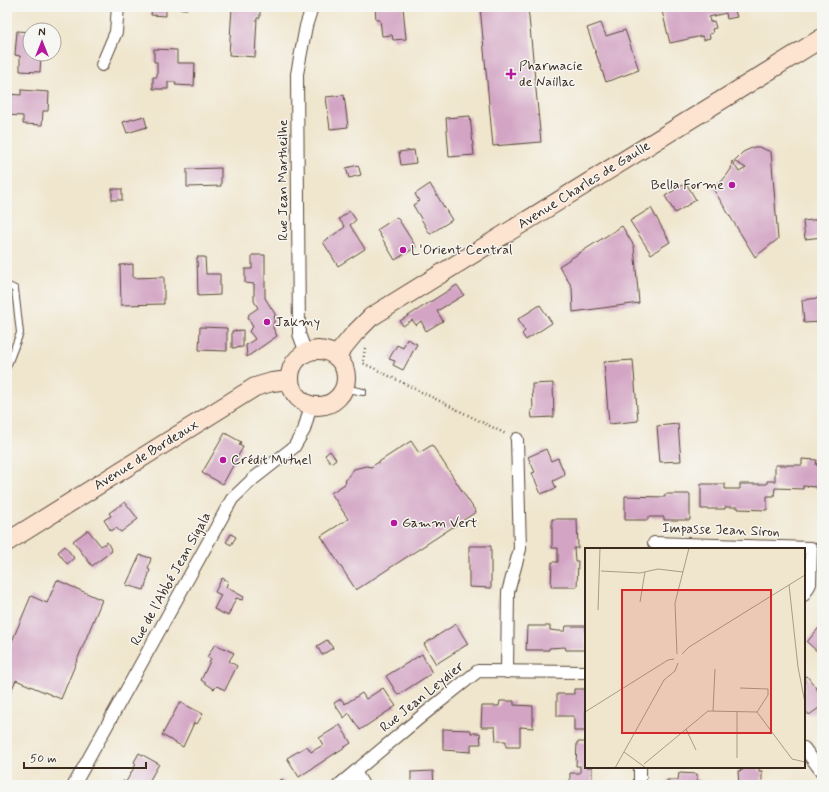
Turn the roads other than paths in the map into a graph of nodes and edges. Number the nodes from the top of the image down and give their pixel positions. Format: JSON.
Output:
{"nodes":[{"id":1,"x":118,"y":7,"type":"edge"},
{"id":2,"x":312,"y":7,"type":"edge"},
{"id":3,"x":822,"y":38,"type":"edge"},
{"id":4,"x":102,"y":65,"type":"dead end"},
{"id":5,"x":7,"y":285,"type":"edge"},
{"id":6,"x":306,"y":353,"type":"junction"},
{"id":7,"x":336,"y":356,"type":"junction"},
{"id":8,"x":7,"y":367,"type":"edge"},
{"id":9,"x":290,"y":380,"type":"junction"},
{"id":10,"x":344,"y":388,"type":"junction"},
{"id":11,"x":363,"y":392,"type":"dead end"},
{"id":12,"x":310,"y":405,"type":"junction"},
{"id":13,"x":516,"y":439,"type":"road end"},
{"id":14,"x":7,"y":542,"type":"edge"},
{"id":15,"x":654,"y":543,"type":"dead end"},
{"id":16,"x":805,"y":593,"type":"edge"},
{"id":17,"x":507,"y":672,"type":"junction"},
{"id":18,"x":585,"y":672,"type":"edge"},
{"id":19,"x":805,"y":749,"type":"edge"},
{"id":20,"x":640,"y":768,"type":"edge"},
{"id":21,"x":355,"y":772,"type":"junction"},
{"id":22,"x":822,"y":772,"type":"edge"},
{"id":23,"x":74,"y":785,"type":"edge"},
{"id":24,"x":339,"y":785,"type":"edge"},
{"id":25,"x":363,"y":785,"type":"edge"},
{"id":26,"x":640,"y":785,"type":"edge"}],
"edges":[{"from":1,"to":4,"type":"street"},
{"from":2,"to":6,"type":"street","name":"Rue Jean Martheilhe"},
{"from":3,"to":7,"type":"main road","name":"Avenue Charles de Gaulle"},
{"from":5,"to":8,"type":"lane"},
{"from":6,"to":7,"type":"main road"},
{"from":6,"to":9,"type":"main road"},
{"from":7,"to":10,"type":"main road"},
{"from":9,"to":12,"type":"main road"},
{"from":9,"to":14,"type":"main road","name":"Avenue de Bordeaux"},
{"from":10,"to":11,"type":"lane"},
{"from":10,"to":12,"type":"main road"},
{"from":12,"to":23,"type":"street","name":"Rue de l'Abbé Jean Sigala"},
{"from":13,"to":17,"type":"street"},
{"from":15,"to":16,"type":"street","name":"Impasse Jean Siron"},
{"from":17,"to":18,"type":"street","name":"Rue Jean Leydier"},
{"from":17,"to":21,"type":"street","name":"Rue Jean Leydier"},
{"from":19,"to":22,"type":"street"},
{"from":20,"to":26,"type":"street"},
{"from":21,"to":24,"type":"street","name":"Rue Jean Leydier"},
{"from":21,"to":25,"type":"street"}]}
